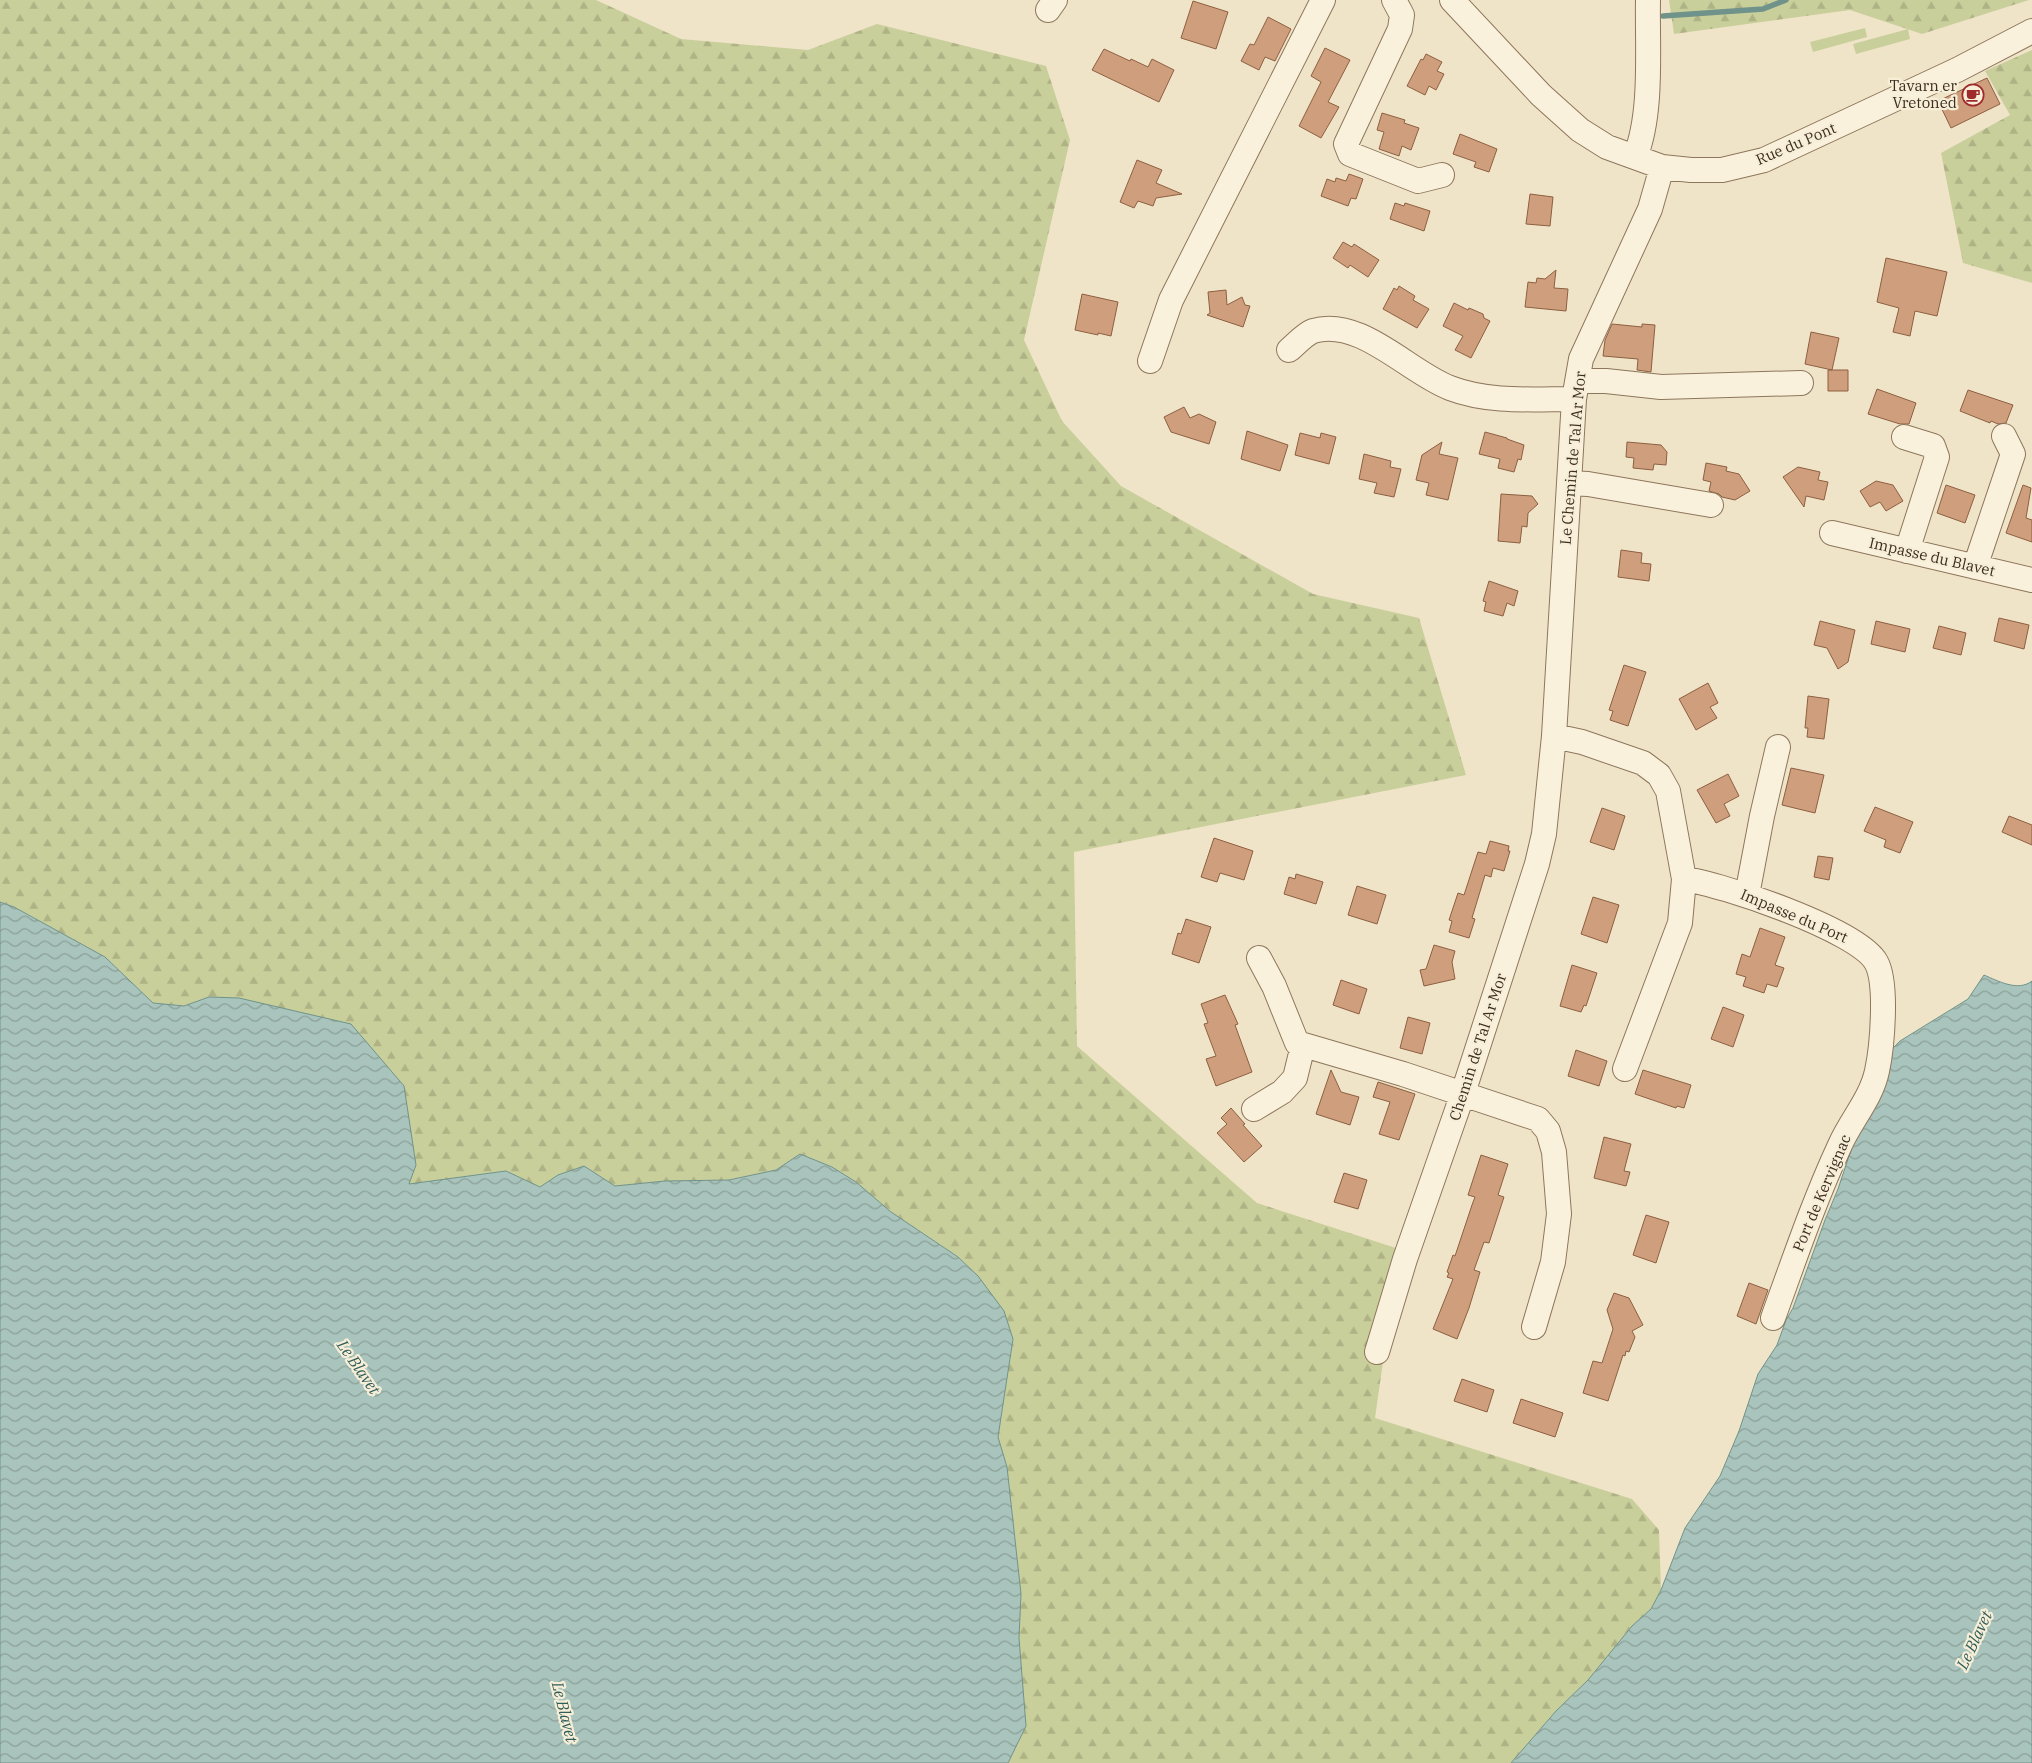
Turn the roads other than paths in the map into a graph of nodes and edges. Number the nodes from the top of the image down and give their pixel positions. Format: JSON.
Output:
{"nodes":[{"id":1,"x":1323,"y":0,"type":"edge"},
{"id":2,"x":1394,"y":0,"type":"edge"},
{"id":3,"x":1452,"y":0,"type":"edge"},
{"id":4,"x":1648,"y":0,"type":"edge"},
{"id":5,"x":2032,"y":31,"type":"edge"},
{"id":6,"x":1636,"y":157,"type":"junction"},
{"id":7,"x":1662,"y":166,"type":"junction"},
{"id":8,"x":1442,"y":175,"type":"dead end"},
{"id":9,"x":1289,"y":350,"type":"dead end"},
{"id":10,"x":1150,"y":361,"type":"dead end"},
{"id":11,"x":1801,"y":383,"type":"dead end"},
{"id":12,"x":1576,"y":390,"type":"junction"},
{"id":13,"x":2004,"y":436,"type":"dead end"},
{"id":14,"x":1904,"y":437,"type":"dead end"},
{"id":15,"x":1569,"y":483,"type":"junction"},
{"id":16,"x":1711,"y":505,"type":"dead end"},
{"id":17,"x":1832,"y":533,"type":"dead end"},
{"id":18,"x":1907,"y":551,"type":"junction"},
{"id":19,"x":1974,"y":567,"type":"junction"},
{"id":20,"x":2032,"y":580,"type":"edge"},
{"id":21,"x":1554,"y":736,"type":"junction"},
{"id":22,"x":1778,"y":747,"type":"dead end"},
{"id":23,"x":1684,"y":879,"type":"junction"},
{"id":24,"x":1747,"y":896,"type":"junction"},
{"id":25,"x":1259,"y":958,"type":"dead end"},
{"id":26,"x":1303,"y":1045,"type":"junction"},
{"id":27,"x":1625,"y":1069,"type":"dead end"},
{"id":28,"x":1877,"y":1071,"type":"joint"},
{"id":29,"x":1463,"y":1094,"type":"junction"},
{"id":30,"x":1254,"y":1109,"type":"dead end"},
{"id":31,"x":1773,"y":1318,"type":"dead end"},
{"id":32,"x":1534,"y":1327,"type":"dead end"},
{"id":33,"x":1377,"y":1352,"type":"dead end"}],
"edges":[{"from":1,"to":10,"type":"street"},
{"from":2,"to":8,"type":"street"},
{"from":3,"to":6,"type":"street","name":"Rue du Pont"},
{"from":4,"to":6,"type":"street"},
{"from":5,"to":7,"type":"street","name":"Rue du Pont"},
{"from":6,"to":7,"type":"street","name":"Rue du Pont"},
{"from":7,"to":12,"type":"street","name":"Le Chemin de Tal Ar Mor"},
{"from":9,"to":12,"type":"street"},
{"from":11,"to":12,"type":"street"},
{"from":12,"to":15,"type":"street","name":"Le Chemin de Tal Ar Mor"},
{"from":13,"to":19,"type":"street"},
{"from":14,"to":18,"type":"street"},
{"from":15,"to":16,"type":"street"},
{"from":15,"to":21,"type":"street","name":"Le Chemin de Tal Ar Mor"},
{"from":17,"to":18,"type":"street","name":"Impasse du Blavet"},
{"from":18,"to":19,"type":"street","name":"Impasse du Blavet"},
{"from":19,"to":20,"type":"street","name":"Impasse du Blavet"},
{"from":21,"to":23,"type":"street"},
{"from":21,"to":29,"type":"street","name":"Chemin de Tal Ar Mor"},
{"from":22,"to":24,"type":"street"},
{"from":23,"to":24,"type":"street","name":"Impasse du Port"},
{"from":23,"to":27,"type":"street"},
{"from":24,"to":28,"type":"street","name":"Impasse du Port"},
{"from":25,"to":26,"type":"street"},
{"from":26,"to":29,"type":"street"},
{"from":26,"to":30,"type":"street"},
{"from":28,"to":31,"type":"street","name":"Port de Kervignac"},
{"from":29,"to":32,"type":"street"},
{"from":29,"to":33,"type":"street","name":"Chemin de Tal Ar Mor"}]}
